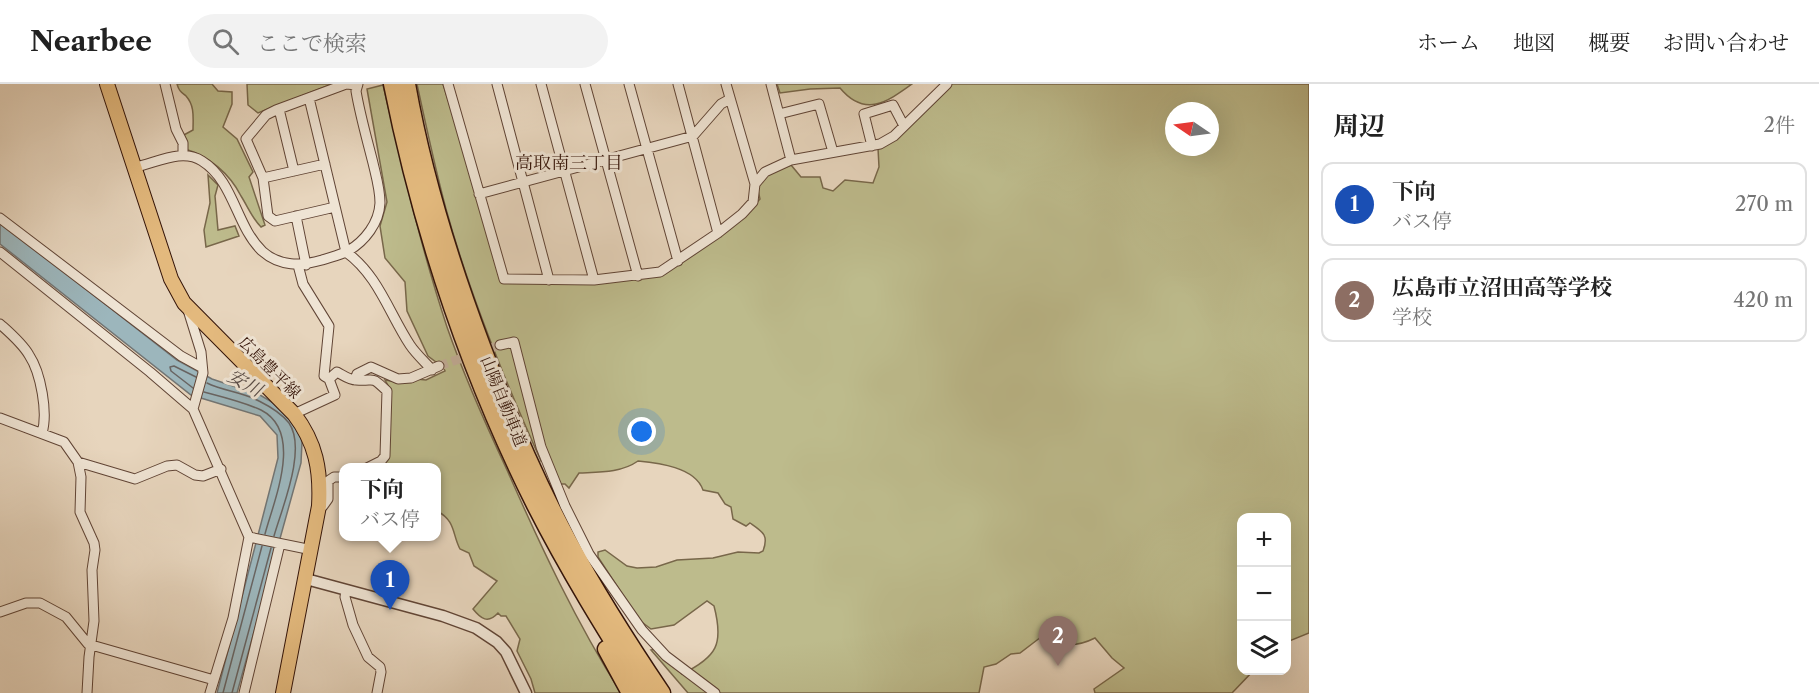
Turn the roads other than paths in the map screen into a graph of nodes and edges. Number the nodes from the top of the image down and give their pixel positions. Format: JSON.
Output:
{"nodes":[{"id":1,"x":107,"y":84,"type":"edge"},
{"id":2,"x":165,"y":84,"type":"edge"},
{"id":3,"x":392,"y":84,"type":"edge"},
{"id":4,"x":406,"y":84,"type":"edge"},
{"id":5,"x":448,"y":84,"type":"edge"},
{"id":6,"x":497,"y":84,"type":"edge"},
{"id":7,"x":541,"y":84,"type":"edge"},
{"id":8,"x":585,"y":84,"type":"edge"},
{"id":9,"x":628,"y":84,"type":"edge"},
{"id":10,"x":678,"y":84,"type":"edge"},
{"id":11,"x":726,"y":84,"type":"edge"},
{"id":12,"x":771,"y":84,"type":"edge"},
{"id":13,"x":947,"y":84,"type":"edge"},
{"id":14,"x":358,"y":85,"type":"edge"},
{"id":15,"x":309,"y":98,"type":"junction"},
{"id":16,"x":730,"y":99,"type":"junction"},
{"id":17,"x":279,"y":109,"type":"junction"},
{"id":18,"x":779,"y":114,"type":"junction"},
{"id":19,"x":904,"y":126,"type":"junction"},
{"id":20,"x":693,"y":136,"type":"junction"},
{"id":21,"x":872,"y":146,"type":"junction"},
{"id":22,"x":646,"y":149,"type":"junction"},
{"id":23,"x":832,"y":152,"type":"junction"},
{"id":24,"x":183,"y":155,"type":"junction"},
{"id":25,"x":606,"y":159,"type":"junction"},
{"id":26,"x":791,"y":160,"type":"junction"},
{"id":27,"x":325,"y":164,"type":"junction"},
{"id":28,"x":135,"y":167,"type":"junction"},
{"id":29,"x":565,"y":170,"type":"junction"},
{"id":30,"x":294,"y":171,"type":"junction"},
{"id":31,"x":263,"y":178,"type":"junction"},
{"id":32,"x":524,"y":182,"type":"junction"},
{"id":33,"x":755,"y":184,"type":"junction"},
{"id":34,"x":479,"y":194,"type":"junction"},
{"id":35,"x":335,"y":207,"type":"junction"},
{"id":36,"x":296,"y":216,"type":"junction"},
{"id":37,"x":0,"y":218,"type":"edge"},
{"id":38,"x":718,"y":233,"type":"junction"},
{"id":39,"x":0,"y":252,"type":"edge"},
{"id":40,"x":346,"y":252,"type":"junction"},
{"id":41,"x":678,"y":261,"type":"junction"},
{"id":42,"x":302,"y":265,"type":"junction"},
{"id":43,"x":638,"y":276,"type":"junction"},
{"id":44,"x":549,"y":280,"type":"junction"},
{"id":45,"x":594,"y":280,"type":"junction"},
{"id":46,"x":184,"y":303,"type":"junction"},
{"id":47,"x":0,"y":324,"type":"edge"},
{"id":48,"x":500,"y":345,"type":"dead end"},
{"id":49,"x":202,"y":370,"type":"junction"},
{"id":50,"x":329,"y":379,"type":"junction"},
{"id":51,"x":355,"y":380,"type":"junction"},
{"id":52,"x":193,"y":409,"type":"junction"},
{"id":53,"x":294,"y":414,"type":"junction"},
{"id":54,"x":0,"y":418,"type":"edge"},
{"id":55,"x":42,"y":433,"type":"junction"},
{"id":56,"x":78,"y":462,"type":"junction"},
{"id":57,"x":377,"y":463,"type":"edge"},
{"id":58,"x":221,"y":469,"type":"junction"},
{"id":59,"x":339,"y":477,"type":"edge"},
{"id":60,"x":320,"y":506,"type":"junction"},
{"id":61,"x":250,"y":538,"type":"junction"},
{"id":62,"x":562,"y":543,"type":"junction"},
{"id":63,"x":279,"y":544,"type":"junction"},
{"id":64,"x":312,"y":550,"type":"junction"},
{"id":65,"x":306,"y":579,"type":"junction"},
{"id":66,"x":346,"y":591,"type":"junction"},
{"id":67,"x":0,"y":612,"type":"edge"},
{"id":68,"x":91,"y":645,"type":"junction"},
{"id":69,"x":214,"y":680,"type":"junction"},
{"id":70,"x":87,"y":693,"type":"edge"},
{"id":71,"x":210,"y":693,"type":"edge"},
{"id":72,"x":244,"y":693,"type":"edge"},
{"id":73,"x":283,"y":693,"type":"edge"},
{"id":74,"x":377,"y":693,"type":"edge"},
{"id":75,"x":526,"y":693,"type":"edge"},
{"id":76,"x":630,"y":693,"type":"edge"},
{"id":77,"x":645,"y":693,"type":"edge"},
{"id":78,"x":662,"y":693,"type":"edge"},
{"id":79,"x":674,"y":693,"type":"edge"},
{"id":80,"x":715,"y":693,"type":"edge"}],
"edges":[{"from":1,"to":28,"type":"main road","name":"広島豊平線"},
{"from":2,"to":24,"type":"street"},
{"from":3,"to":62,"type":"highway","name":"山陽自動車道"},
{"from":4,"to":62,"type":"highway","name":"山陽自動車道"},
{"from":5,"to":34,"type":"street"},
{"from":6,"to":32,"type":"street"},
{"from":7,"to":29,"type":"street"},
{"from":8,"to":25,"type":"street"},
{"from":9,"to":22,"type":"street"},
{"from":10,"to":20,"type":"street"},
{"from":11,"to":16,"type":"street"},
{"from":12,"to":18,"type":"street"},
{"from":13,"to":19,"type":"street"},
{"from":14,"to":15,"type":"street"},
{"from":14,"to":40,"type":"street"},
{"from":15,"to":17,"type":"street"},
{"from":15,"to":27,"type":"street"},
{"from":16,"to":20,"type":"street"},
{"from":16,"to":33,"type":"street"},
{"from":17,"to":30,"type":"street"},
{"from":17,"to":31,"type":"street"},
{"from":18,"to":23,"type":"street"},
{"from":18,"to":26,"type":"street"},
{"from":19,"to":21,"type":"street"},
{"from":19,"to":21,"type":"street"},
{"from":20,"to":22,"type":"street"},
{"from":20,"to":38,"type":"street"},
{"from":21,"to":23,"type":"street"},
{"from":22,"to":25,"type":"street"},
{"from":22,"to":41,"type":"street"},
{"from":23,"to":26,"type":"street"},
{"from":24,"to":28,"type":"street"},
{"from":24,"to":42,"type":"street"},
{"from":25,"to":29,"type":"street"},
{"from":25,"to":43,"type":"street"},
{"from":26,"to":33,"type":"street"},
{"from":27,"to":30,"type":"street"},
{"from":27,"to":35,"type":"street"},
{"from":28,"to":46,"type":"main road","name":"広島豊平線"},
{"from":29,"to":32,"type":"street"},
{"from":29,"to":45,"type":"street"},
{"from":30,"to":31,"type":"street"},
{"from":31,"to":36,"type":"street"},
{"from":32,"to":34,"type":"street"},
{"from":32,"to":44,"type":"street"},
{"from":33,"to":38,"type":"street"},
{"from":34,"to":44,"type":"street"},
{"from":35,"to":36,"type":"street"},
{"from":35,"to":40,"type":"street"},
{"from":36,"to":42,"type":"street"},
{"from":37,"to":49,"type":"street"},
{"from":38,"to":41,"type":"street"},
{"from":39,"to":52,"type":"street"},
{"from":40,"to":42,"type":"street"},
{"from":40,"to":51,"type":"street"},
{"from":41,"to":43,"type":"street"},
{"from":42,"to":50,"type":"street"},
{"from":43,"to":45,"type":"street"},
{"from":44,"to":45,"type":"street"},
{"from":46,"to":49,"type":"street"},
{"from":46,"to":53,"type":"main road","name":"広島豊平線"},
{"from":47,"to":55,"type":"street"},
{"from":48,"to":80,"type":"street"},
{"from":49,"to":52,"type":"street"},
{"from":50,"to":51,"type":"street"},
{"from":50,"to":53,"type":"street"},
{"from":51,"to":57,"type":"street"},
{"from":52,"to":58,"type":"street"},
{"from":53,"to":60,"type":"main road","name":"広島豊平線"},
{"from":54,"to":55,"type":"street"},
{"from":55,"to":56,"type":"street"},
{"from":56,"to":58,"type":"street"},
{"from":56,"to":68,"type":"street"},
{"from":58,"to":61,"type":"street"},
{"from":59,"to":60,"type":"street"},
{"from":60,"to":64,"type":"main road","name":"広島豊平線"},
{"from":61,"to":63,"type":"street"},
{"from":61,"to":69,"type":"street"},
{"from":62,"to":76,"type":"highway"},
{"from":62,"to":77,"type":"highway","name":"山陽自動車道"},
{"from":62,"to":78,"type":"highway","name":"山陽自動車道"},
{"from":62,"to":79,"type":"highway"},
{"from":63,"to":64,"type":"street"},
{"from":63,"to":72,"type":"street"},
{"from":64,"to":65,"type":"main road","name":"広島豊平線"},
{"from":65,"to":66,"type":"street"},
{"from":65,"to":73,"type":"main road","name":"広島豊平線"},
{"from":66,"to":74,"type":"street"},
{"from":66,"to":75,"type":"street"},
{"from":67,"to":68,"type":"street"},
{"from":68,"to":69,"type":"street"},
{"from":68,"to":70,"type":"street"},
{"from":69,"to":71,"type":"street"}]}
